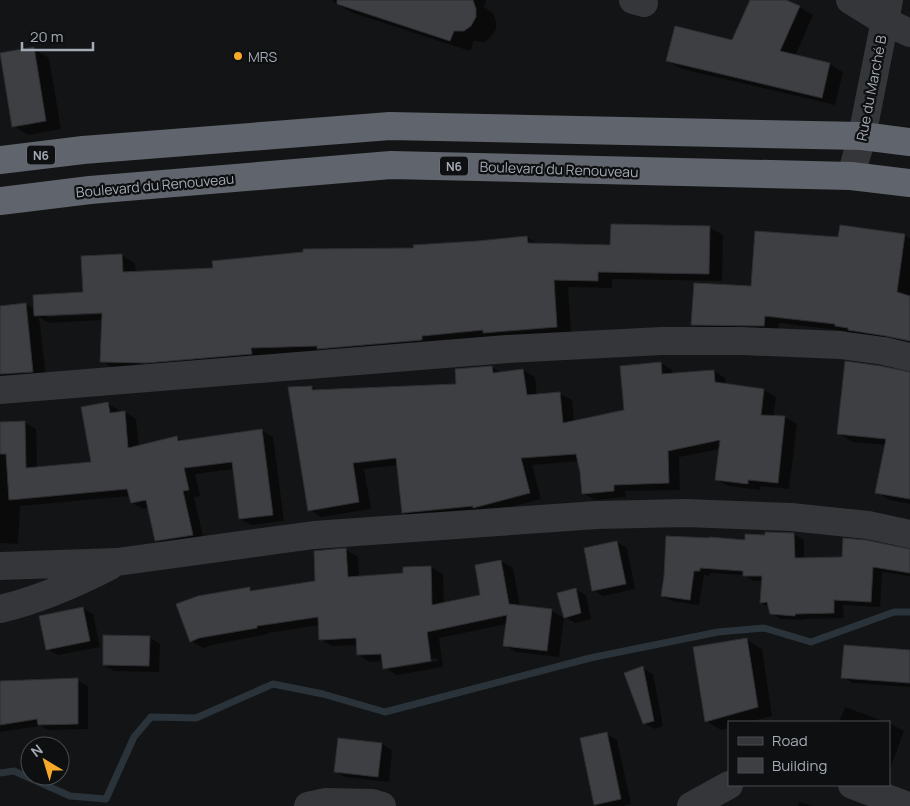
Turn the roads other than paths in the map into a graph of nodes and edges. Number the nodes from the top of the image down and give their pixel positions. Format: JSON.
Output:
{"nodes":[{"id":1,"x":850,"y":0,"type":"edge"},
{"id":2,"x":886,"y":11,"type":"edge"},
{"id":3,"x":910,"y":33,"type":"edge"},
{"id":4,"x":390,"y":126,"type":"junction"},
{"id":5,"x":862,"y":136,"type":"junction"},
{"id":6,"x":910,"y":142,"type":"edge"},
{"id":7,"x":83,"y":150,"type":"junction"},
{"id":8,"x":0,"y":160,"type":"edge"},
{"id":9,"x":391,"y":165,"type":"junction"},
{"id":10,"x":851,"y":176,"type":"junction"},
{"id":11,"x":910,"y":183,"type":"edge"},
{"id":12,"x":90,"y":190,"type":"junction"},
{"id":13,"x":0,"y":201,"type":"edge"},
{"id":14,"x":910,"y":357,"type":"edge"},
{"id":15,"x":0,"y":390,"type":"edge"},
{"id":16,"x":910,"y":534,"type":"edge"},
{"id":17,"x":117,"y":562,"type":"junction"},
{"id":18,"x":0,"y":566,"type":"edge"},
{"id":19,"x":0,"y":609,"type":"edge"},
{"id":20,"x":728,"y":786,"type":"edge"},
{"id":21,"x":855,"y":786,"type":"edge"},
{"id":22,"x":308,"y":806,"type":"edge"},
{"id":23,"x":382,"y":806,"type":"edge"},
{"id":24,"x":691,"y":806,"type":"edge"},
{"id":25,"x":908,"y":806,"type":"edge"}],
"edges":[{"from":1,"to":2,"type":"street"},
{"from":2,"to":3,"type":"street"},
{"from":2,"to":5,"type":"street","name":"Rue du Marché B"},
{"from":4,"to":5,"type":"highway","number":"N6"},
{"from":4,"to":7,"type":"highway","number":"N6"},
{"from":4,"to":9,"type":"highway"},
{"from":5,"to":6,"type":"highway","number":"N6"},
{"from":5,"to":10,"type":"street","name":"Rue du Marché B"},
{"from":7,"to":8,"type":"highway","number":"N6"},
{"from":7,"to":12,"type":"highway"},
{"from":9,"to":10,"type":"highway","name":"Boulevard du Renouveau","number":"N6"},
{"from":9,"to":12,"type":"highway","name":"Boulevard du Renouveau","number":"N6"},
{"from":10,"to":11,"type":"highway","name":"Boulevard du Renouveau","number":"N6"},
{"from":12,"to":13,"type":"highway","name":"Boulevard du Renouveau","number":"N6"},
{"from":14,"to":15,"type":"street"},
{"from":16,"to":17,"type":"street"},
{"from":17,"to":18,"type":"street"},
{"from":17,"to":19,"type":"street"},
{"from":20,"to":24,"type":"street"},
{"from":21,"to":25,"type":"street"},
{"from":22,"to":23,"type":"street"}]}
